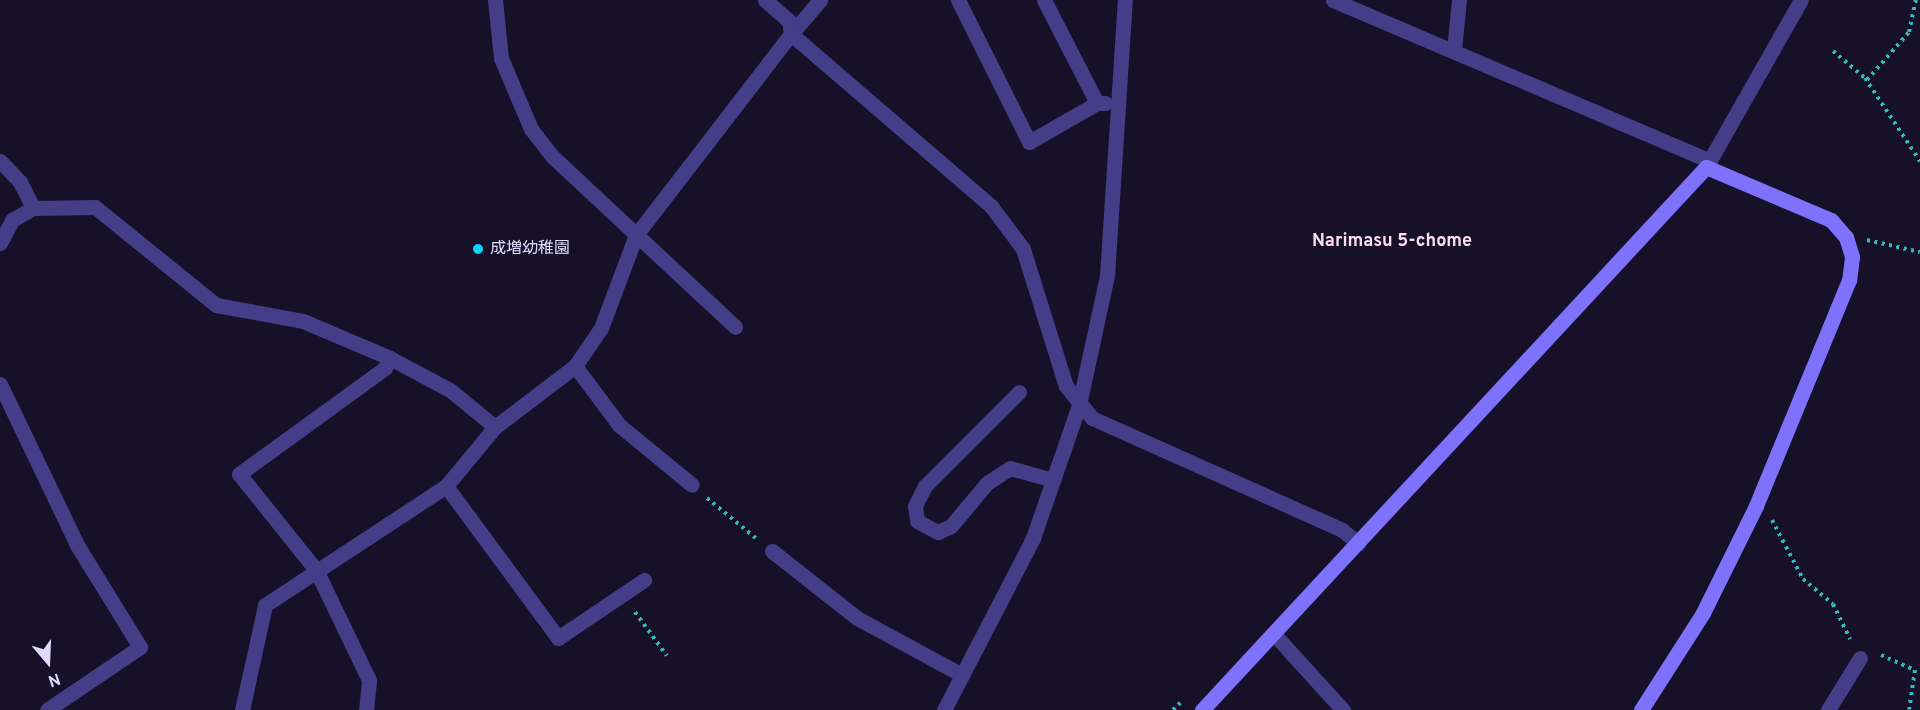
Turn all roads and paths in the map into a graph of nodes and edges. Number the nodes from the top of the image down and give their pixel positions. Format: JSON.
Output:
{"nodes":[{"id":1,"x":495,"y":0,"type":"edge"},
{"id":2,"x":765,"y":0,"type":"edge"},
{"id":3,"x":820,"y":0,"type":"edge"},
{"id":4,"x":957,"y":0,"type":"edge"},
{"id":5,"x":1044,"y":0,"type":"edge"},
{"id":6,"x":1125,"y":0,"type":"edge"},
{"id":7,"x":1333,"y":0,"type":"edge"},
{"id":8,"x":1459,"y":0,"type":"edge"},
{"id":9,"x":1801,"y":0,"type":"edge"},
{"id":10,"x":1916,"y":0,"type":"edge"},
{"id":11,"x":791,"y":34,"type":"junction"},
{"id":12,"x":1454,"y":50,"type":"junction"},
{"id":13,"x":1833,"y":51,"type":"dead end"},
{"id":14,"x":1867,"y":80,"type":"junction"},
{"id":15,"x":1097,"y":103,"type":"junction"},
{"id":16,"x":1117,"y":104,"type":"junction"},
{"id":17,"x":0,"y":161,"type":"edge"},
{"id":18,"x":1920,"y":161,"type":"edge"},
{"id":19,"x":1708,"y":164,"type":"junction"},
{"id":20,"x":33,"y":208,"type":"junction"},
{"id":21,"x":636,"y":235,"type":"junction"},
{"id":22,"x":1846,"y":237,"type":"junction"},
{"id":23,"x":0,"y":243,"type":"edge"},
{"id":24,"x":1920,"y":252,"type":"edge"},
{"id":25,"x":735,"y":327,"type":"dead end"},
{"id":26,"x":390,"y":358,"type":"junction"},
{"id":27,"x":575,"y":366,"type":"junction"},
{"id":28,"x":0,"y":384,"type":"edge"},
{"id":29,"x":1019,"y":392,"type":"dead end"},
{"id":30,"x":1079,"y":405,"type":"junction"},
{"id":31,"x":495,"y":427,"type":"junction"},
{"id":32,"x":1053,"y":480,"type":"junction"},
{"id":33,"x":692,"y":485,"type":"joint"},
{"id":34,"x":446,"y":486,"type":"junction"},
{"id":35,"x":1756,"y":506,"type":"junction"},
{"id":36,"x":1358,"y":543,"type":"junction"},
{"id":37,"x":772,"y":551,"type":"joint"},
{"id":38,"x":316,"y":570,"type":"junction"},
{"id":39,"x":644,"y":580,"type":"dead end"},
{"id":40,"x":622,"y":595,"type":"junction"},
{"id":41,"x":1274,"y":633,"type":"junction"},
{"id":42,"x":667,"y":656,"type":"dead end"},
{"id":43,"x":1860,"y":658,"type":"junction"},
{"id":44,"x":1920,"y":667,"type":"edge"},
{"id":45,"x":1915,"y":670,"type":"junction"},
{"id":46,"x":962,"y":675,"type":"junction"},
{"id":47,"x":1189,"y":693,"type":"dead end"},
{"id":48,"x":47,"y":710,"type":"edge"},
{"id":49,"x":242,"y":710,"type":"edge"},
{"id":50,"x":366,"y":710,"type":"edge"},
{"id":51,"x":944,"y":710,"type":"edge"},
{"id":52,"x":1173,"y":710,"type":"edge"},
{"id":53,"x":1202,"y":710,"type":"edge"},
{"id":54,"x":1343,"y":710,"type":"edge"},
{"id":55,"x":1641,"y":710,"type":"edge"},
{"id":56,"x":1828,"y":710,"type":"edge"},
{"id":57,"x":1909,"y":710,"type":"edge"}],
"edges":[{"from":1,"to":21,"type":"street"},
{"from":2,"to":11,"type":"street"},
{"from":3,"to":11,"type":"street"},
{"from":4,"to":15,"type":"street"},
{"from":5,"to":15,"type":"street"},
{"from":6,"to":16,"type":"street"},
{"from":7,"to":12,"type":"street"},
{"from":8,"to":12,"type":"street"},
{"from":9,"to":19,"type":"street"},
{"from":10,"to":14,"type":"path"},
{"from":11,"to":21,"type":"street"},
{"from":11,"to":30,"type":"street"},
{"from":12,"to":19,"type":"street"},
{"from":13,"to":14,"type":"path"},
{"from":14,"to":18,"type":"path"},
{"from":15,"to":16,"type":"street"},
{"from":16,"to":30,"type":"street"},
{"from":17,"to":20,"type":"street"},
{"from":19,"to":22,"type":"street"},
{"from":19,"to":36,"type":"street"},
{"from":20,"to":23,"type":"street"},
{"from":20,"to":26,"type":"street"},
{"from":21,"to":25,"type":"street"},
{"from":21,"to":27,"type":"street"},
{"from":22,"to":24,"type":"path"},
{"from":22,"to":35,"type":"street"},
{"from":26,"to":31,"type":"street"},
{"from":26,"to":38,"type":"street"},
{"from":27,"to":31,"type":"street"},
{"from":27,"to":33,"type":"street"},
{"from":28,"to":48,"type":"street"},
{"from":29,"to":32,"type":"street"},
{"from":30,"to":32,"type":"street"},
{"from":30,"to":36,"type":"street"},
{"from":31,"to":34,"type":"street"},
{"from":32,"to":46,"type":"street"},
{"from":33,"to":37,"type":"path"},
{"from":34,"to":38,"type":"street"},
{"from":34,"to":40,"type":"street"},
{"from":35,"to":43,"type":"path"},
{"from":35,"to":55,"type":"street"},
{"from":36,"to":41,"type":"street"},
{"from":37,"to":46,"type":"street"},
{"from":38,"to":49,"type":"street"},
{"from":38,"to":50,"type":"street"},
{"from":39,"to":40,"type":"street"},
{"from":40,"to":42,"type":"path"},
{"from":41,"to":53,"type":"street"},
{"from":41,"to":54,"type":"street"},
{"from":43,"to":45,"type":"path"},
{"from":43,"to":56,"type":"street"},
{"from":44,"to":45,"type":"path"},
{"from":45,"to":57,"type":"path"},
{"from":46,"to":51,"type":"street"},
{"from":47,"to":52,"type":"path"}]}
